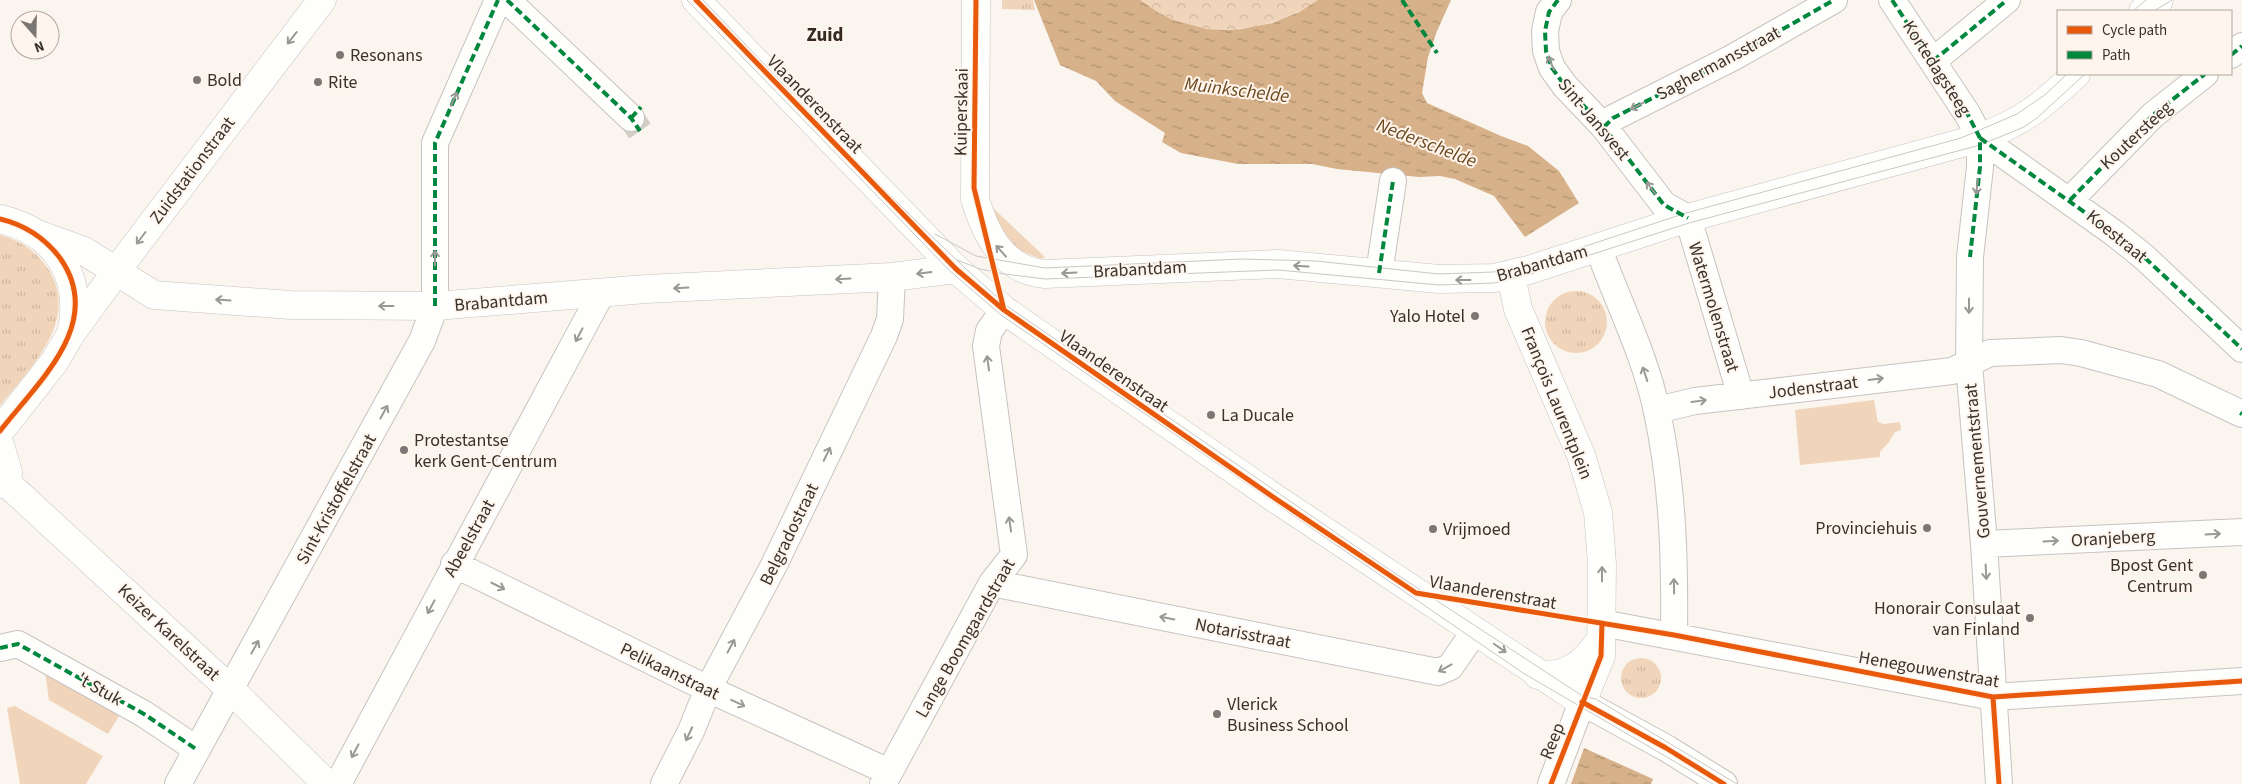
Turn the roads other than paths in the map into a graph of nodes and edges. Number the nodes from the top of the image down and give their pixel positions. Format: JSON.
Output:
{"nodes":[{"id":1,"x":322,"y":0,"type":"edge"},
{"id":2,"x":498,"y":0,"type":"edge"},
{"id":3,"x":507,"y":0,"type":"edge"},
{"id":4,"x":696,"y":0,"type":"edge"},
{"id":5,"x":976,"y":0,"type":"edge"},
{"id":6,"x":1558,"y":0,"type":"edge"},
{"id":7,"x":1834,"y":0,"type":"edge"},
{"id":8,"x":1892,"y":0,"type":"edge"},
{"id":9,"x":2007,"y":0,"type":"edge"},
{"id":10,"x":2159,"y":0,"type":"edge"},
{"id":11,"x":2144,"y":10,"type":"edge"},
{"id":12,"x":2242,"y":46,"type":"edge"},
{"id":13,"x":2232,"y":54,"type":"edge"},
{"id":14,"x":1933,"y":61,"type":"junction"},
{"id":15,"x":2075,"y":75,"type":"edge"},
{"id":16,"x":2204,"y":75,"type":"edge"},
{"id":17,"x":631,"y":118,"type":"dead end"},
{"id":18,"x":1604,"y":127,"type":"junction"},
{"id":19,"x":1980,"y":138,"type":"junction"},
{"id":20,"x":1394,"y":180,"type":"dead end"},
{"id":21,"x":2070,"y":200,"type":"junction"},
{"id":22,"x":0,"y":202,"type":"edge"},
{"id":23,"x":1688,"y":218,"type":"junction"},
{"id":24,"x":18,"y":225,"type":"edge"},
{"id":25,"x":1598,"y":247,"type":"junction"},
{"id":26,"x":956,"y":269,"type":"junction"},
{"id":27,"x":117,"y":270,"type":"junction"},
{"id":28,"x":1029,"y":272,"type":"joint"},
{"id":29,"x":1379,"y":273,"type":"junction"},
{"id":30,"x":1511,"y":275,"type":"junction"},
{"id":31,"x":892,"y":277,"type":"junction"},
{"id":32,"x":602,"y":292,"type":"junction"},
{"id":33,"x":434,"y":306,"type":"junction"},
{"id":34,"x":1004,"y":310,"type":"junction"},
{"id":35,"x":70,"y":335,"type":"junction"},
{"id":36,"x":2242,"y":349,"type":"edge"},
{"id":37,"x":1969,"y":364,"type":"junction"},
{"id":38,"x":1741,"y":396,"type":"junction"},
{"id":39,"x":1657,"y":410,"type":"junction"},
{"id":40,"x":2241,"y":413,"type":"edge"},
{"id":41,"x":0,"y":437,"type":"edge"},
{"id":42,"x":4,"y":484,"type":"edge"},
{"id":43,"x":2242,"y":532,"type":"edge"},
{"id":44,"x":1984,"y":544,"type":"junction"},
{"id":45,"x":454,"y":564,"type":"junction"},
{"id":46,"x":992,"y":583,"type":"junction"},
{"id":47,"x":1475,"y":631,"type":"junction"},
{"id":48,"x":1601,"y":631,"type":"junction"},
{"id":49,"x":1674,"y":635,"type":"junction"},
{"id":50,"x":0,"y":648,"type":"edge"},
{"id":51,"x":1538,"y":675,"type":"junction"},
{"id":52,"x":2242,"y":682,"type":"edge"},
{"id":53,"x":230,"y":689,"type":"junction"},
{"id":54,"x":708,"y":689,"type":"junction"},
{"id":55,"x":1993,"y":696,"type":"junction"},
{"id":56,"x":1587,"y":707,"type":"junction"},
{"id":57,"x":196,"y":749,"type":"junction"},
{"id":58,"x":886,"y":778,"type":"edge"},
{"id":59,"x":178,"y":784,"type":"edge"},
{"id":60,"x":327,"y":784,"type":"edge"},
{"id":61,"x":338,"y":784,"type":"edge"},
{"id":62,"x":664,"y":784,"type":"edge"},
{"id":63,"x":1550,"y":784,"type":"edge"},
{"id":64,"x":1724,"y":784,"type":"edge"},
{"id":65,"x":1999,"y":784,"type":"edge"}],
"edges":[{"from":1,"to":27,"type":"street","name":"Zuidstationstraat","one_way":true},
{"from":33,"to":2,"type":"street","name":"Sint-Kristoffelstraat","one_way":true},
{"from":3,"to":17,"type":"street"},
{"from":4,"to":26,"type":"street","name":"Vlaanderenstraat"},
{"from":28,"to":5,"type":"street","name":"Kuiperskaai","one_way":true},
{"from":18,"to":6,"type":"street","name":"Sint-Jansvest","one_way":true},
{"from":7,"to":18,"type":"street","name":"Saghermansstraat","one_way":true},
{"from":8,"to":14,"type":"street","name":"Kortedagsteeg"},
{"from":9,"to":14,"type":"street"},
{"from":10,"to":11,"type":"street"},
{"from":12,"to":13,"type":"street"},
{"from":14,"to":19,"type":"street","name":"Kortedagsteeg"},
{"from":15,"to":19,"type":"street","name":"Brabantdam"},
{"from":16,"to":21,"type":"street","name":"Koutersteeg"},
{"from":23,"to":18,"type":"street","name":"Sint-Jansvest","one_way":true},
{"from":19,"to":21,"type":"street","name":"Koestraat"},
{"from":19,"to":23,"type":"street","name":"Brabantdam"},
{"from":19,"to":37,"type":"street","name":"Gouvernementstraat","one_way":true},
{"from":20,"to":29,"type":"street"},
{"from":21,"to":36,"type":"street","name":"Koestraat"},
{"from":22,"to":24,"type":"street"},
{"from":23,"to":25,"type":"street","name":"Brabantdam"},
{"from":23,"to":38,"type":"street","name":"Watermolenstraat"},
{"from":24,"to":27,"type":"street"},
{"from":24,"to":35,"type":"street"},
{"from":25,"to":30,"type":"street","name":"Brabantdam"},
{"from":39,"to":25,"type":"street","one_way":true},
{"from":26,"to":31,"type":"street","name":"Brabantdam","one_way":true},
{"from":26,"to":34,"type":"street","name":"Vlaanderenstraat"},
{"from":33,"to":27,"type":"street","name":"Brabantdam","one_way":true},
{"from":27,"to":35,"type":"street","name":"Zuidstationstraat"},
{"from":29,"to":28,"type":"street","name":"Brabantdam","one_way":true},
{"from":30,"to":29,"type":"street","name":"Brabantdam","one_way":true},
{"from":48,"to":30,"type":"street","name":"François Laurentplein","one_way":true},
{"from":31,"to":32,"type":"street","name":"Brabantdam","one_way":true},
{"from":54,"to":31,"type":"street","name":"Belgradostraat","one_way":true},
{"from":32,"to":33,"type":"street","name":"Brabantdam"},
{"from":32,"to":45,"type":"street","name":"Abeelstraat","one_way":true},
{"from":53,"to":33,"type":"street","name":"Sint-Kristoffelstraat","one_way":true},
{"from":46,"to":34,"type":"street","name":"Lange Boomgaardstraat","one_way":true},
{"from":34,"to":47,"type":"street","name":"Vlaanderenstraat"},
{"from":35,"to":41,"type":"street"},
{"from":38,"to":37,"type":"street","name":"Jodenstraat","one_way":true},
{"from":37,"to":40,"type":"street","name":"Jodenstraat"},
{"from":37,"to":44,"type":"street","name":"Gouvernementstraat"},
{"from":39,"to":38,"type":"street","name":"Jodenstraat","one_way":true},
{"from":49,"to":39,"type":"street","one_way":true},
{"from":41,"to":42,"type":"street","name":"Keizer Karelstraat"},
{"from":42,"to":53,"type":"street","name":"Keizer Karelstraat"},
{"from":44,"to":43,"type":"street","name":"Oranjeberg","one_way":true},
{"from":44,"to":55,"type":"street","name":"Gouvernementstraat","one_way":true},
{"from":45,"to":54,"type":"street","name":"Pelikaanstraat","one_way":true},
{"from":45,"to":61,"type":"street","name":"Abeelstraat","one_way":true},
{"from":47,"to":46,"type":"street","name":"Notarisstraat","one_way":true},
{"from":46,"to":58,"type":"street","name":"Lange Boomgaardstraat"},
{"from":47,"to":51,"type":"street","name":"Vlaanderenstraat","one_way":true},
{"from":48,"to":49,"type":"street","name":"Henegouwenstraat"},
{"from":48,"to":51,"type":"street"},
{"from":48,"to":56,"type":"street","name":"François Laurentplein"},
{"from":49,"to":55,"type":"street","name":"Henegouwenstraat"},
{"from":50,"to":57,"type":"street","name":"'t Stuk"},
{"from":51,"to":56,"type":"street","name":"Vlaanderenstraat"},
{"from":52,"to":55,"type":"street","name":"Henegouwenstraat"},
{"from":53,"to":57,"type":"street","name":"Sint-Kristoffelstraat"},
{"from":53,"to":60,"type":"street","name":"Keizer Karelstraat"},
{"from":54,"to":58,"type":"street","name":"Pelikaanstraat","one_way":true},
{"from":54,"to":62,"type":"street","name":"Belgradostraat","one_way":true},
{"from":55,"to":65,"type":"street","name":"Gouvernementstraat"},
{"from":56,"to":63,"type":"street","name":"Reep"},
{"from":56,"to":64,"type":"street"},
{"from":57,"to":59,"type":"street","name":"Sint-Kristoffelstraat"}]}
